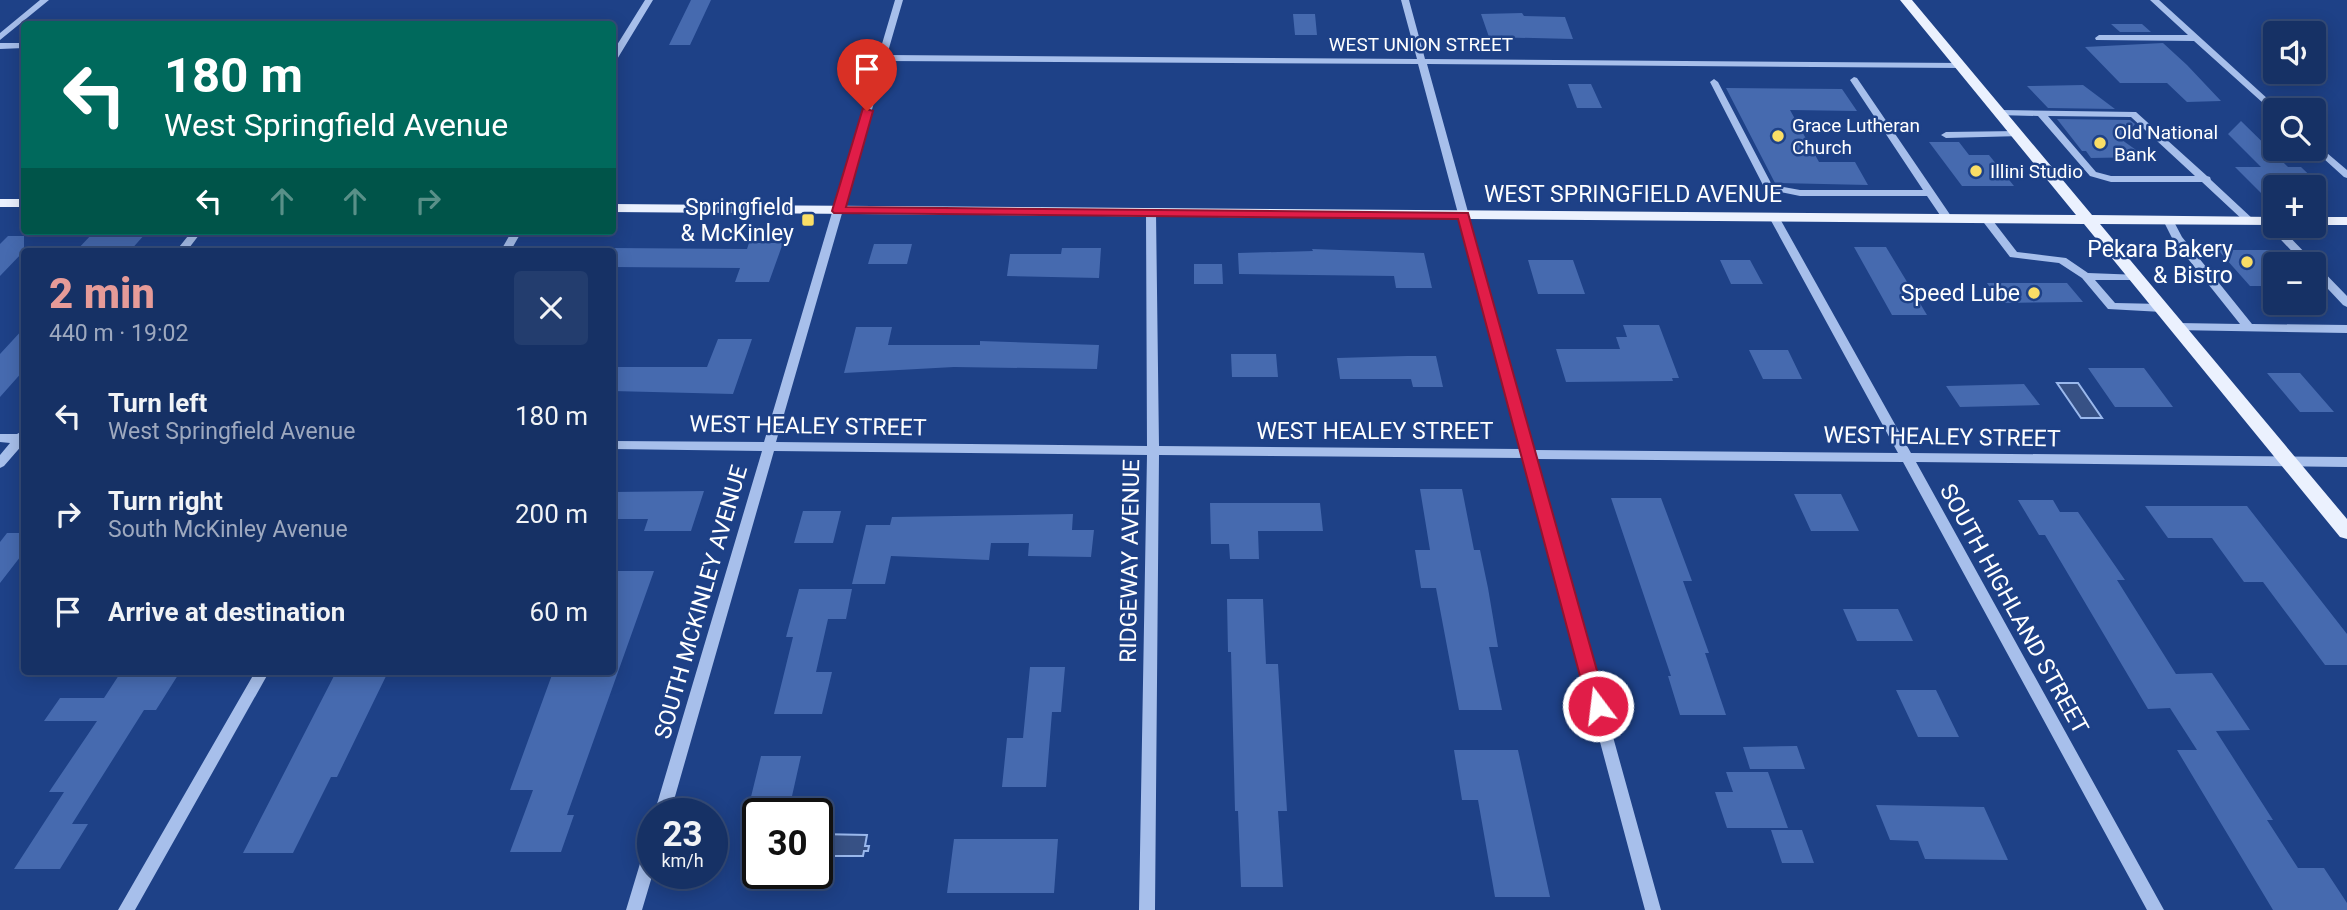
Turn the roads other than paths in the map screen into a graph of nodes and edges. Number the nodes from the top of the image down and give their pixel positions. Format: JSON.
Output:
{"nodes":[{"id":1,"x":45,"y":0,"type":"edge"},
{"id":2,"x":649,"y":0,"type":"edge"},
{"id":3,"x":899,"y":0,"type":"edge"},
{"id":4,"x":1405,"y":0,"type":"edge"},
{"id":5,"x":1906,"y":0,"type":"edge"},
{"id":6,"x":2154,"y":0,"type":"edge"},
{"id":7,"x":0,"y":37,"type":"edge"},
{"id":8,"x":2099,"y":38,"type":"dead end"},
{"id":9,"x":2196,"y":38,"type":"junction"},
{"id":10,"x":0,"y":46,"type":"edge"},
{"id":11,"x":21,"y":46,"type":"edge"},
{"id":12,"x":616,"y":50,"type":"edge"},
{"id":13,"x":882,"y":58,"type":"junction"},
{"id":14,"x":1421,"y":61,"type":"junction"},
{"id":15,"x":1959,"y":65,"type":"junction"},
{"id":16,"x":1854,"y":80,"type":"dead end"},
{"id":17,"x":1714,"y":82,"type":"dead end"},
{"id":18,"x":2263,"y":98,"type":"edge"},
{"id":19,"x":2000,"y":113,"type":"junction"},
{"id":20,"x":2040,"y":113,"type":"junction"},
{"id":21,"x":2018,"y":134,"type":"junction"},
{"id":22,"x":1946,"y":135,"type":"dead end"},
{"id":23,"x":2326,"y":156,"type":"edge"},
{"id":24,"x":2347,"y":175,"type":"edge"},
{"id":25,"x":2111,"y":179,"type":"joint"},
{"id":26,"x":2207,"y":179,"type":"junction"},
{"id":27,"x":1932,"y":193,"type":"junction"},
{"id":28,"x":0,"y":203,"type":"edge"},
{"id":29,"x":21,"y":203,"type":"edge"},
{"id":30,"x":616,"y":208,"type":"edge"},
{"id":31,"x":838,"y":211,"type":"junction"},
{"id":32,"x":1151,"y":213,"type":"junction"},
{"id":33,"x":1464,"y":215,"type":"junction"},
{"id":34,"x":1774,"y":217,"type":"junction"},
{"id":35,"x":1948,"y":219,"type":"junction"},
{"id":36,"x":1986,"y":219,"type":"junction"},
{"id":37,"x":2090,"y":220,"type":"junction"},
{"id":38,"x":2168,"y":220,"type":"junction"},
{"id":39,"x":2249,"y":220,"type":"junction"},
{"id":40,"x":2263,"y":220,"type":"edge"},
{"id":41,"x":2326,"y":221,"type":"edge"},
{"id":42,"x":2347,"y":221,"type":"edge"},
{"id":43,"x":2287,"y":238,"type":"edge"},
{"id":44,"x":2300,"y":252,"type":"edge"},
{"id":45,"x":2086,"y":276,"type":"junction"},
{"id":46,"x":2136,"y":276,"type":"junction"},
{"id":47,"x":2326,"y":281,"type":"edge"},
{"id":48,"x":2347,"y":303,"type":"edge"},
{"id":49,"x":2162,"y":308,"type":"junction"},
{"id":50,"x":2178,"y":327,"type":"junction"},
{"id":51,"x":2249,"y":328,"type":"junction"},
{"id":52,"x":2347,"y":329,"type":"edge"},
{"id":53,"x":21,"y":437,"type":"edge"},
{"id":54,"x":0,"y":438,"type":"edge"},
{"id":55,"x":21,"y":439,"type":"edge"},
{"id":56,"x":616,"y":445,"type":"edge"},
{"id":57,"x":770,"y":446,"type":"junction"},
{"id":58,"x":1153,"y":450,"type":"junction"},
{"id":59,"x":1529,"y":454,"type":"junction"},
{"id":60,"x":1907,"y":457,"type":"junction"},
{"id":61,"x":2289,"y":461,"type":"junction"},
{"id":62,"x":2347,"y":461,"type":"edge"},
{"id":63,"x":0,"y":463,"type":"edge"},
{"id":64,"x":2347,"y":532,"type":"edge"},
{"id":65,"x":260,"y":675,"type":"edge"},
{"id":66,"x":667,"y":798,"type":"edge"},
{"id":67,"x":640,"y":889,"type":"edge"},
{"id":68,"x":126,"y":910,"type":"edge"},
{"id":69,"x":634,"y":910,"type":"edge"},
{"id":70,"x":1147,"y":910,"type":"edge"},
{"id":71,"x":1653,"y":910,"type":"edge"},
{"id":72,"x":2155,"y":910,"type":"edge"}],
"edges":[{"from":1,"to":7,"type":"street"},
{"from":2,"to":12,"type":"street"},
{"from":3,"to":13,"type":"street","name":"SOUTH MCKINLEY AVENUE"},
{"from":4,"to":14,"type":"street"},
{"from":5,"to":15,"type":"main road"},
{"from":6,"to":9,"type":"street"},
{"from":8,"to":9,"type":"street"},
{"from":9,"to":18,"type":"street"},
{"from":10,"to":11,"type":"street"},
{"from":13,"to":14,"type":"street","name":"WEST UNION STREET"},
{"from":13,"to":31,"type":"street","name":"SOUTH MCKINLEY AVENUE"},
{"from":14,"to":15,"type":"street","name":"WEST UNION STREET"},
{"from":14,"to":33,"type":"street"},
{"from":15,"to":19,"type":"main road"},
{"from":16,"to":27,"type":"street"},
{"from":17,"to":27,"type":"street"},
{"from":19,"to":20,"type":"street"},
{"from":19,"to":21,"type":"main road"},
{"from":20,"to":25,"type":"street"},
{"from":20,"to":26,"type":"street"},
{"from":21,"to":22,"type":"street"},
{"from":21,"to":37,"type":"main road"},
{"from":23,"to":24,"type":"street"},
{"from":25,"to":26,"type":"street"},
{"from":26,"to":39,"type":"street"},
{"from":27,"to":35,"type":"street"},
{"from":28,"to":29,"type":"main road"},
{"from":30,"to":31,"type":"main road","name":"WEST SPRINGFIELD AVENUE"},
{"from":31,"to":32,"type":"main road","name":"WEST SPRINGFIELD AVENUE"},
{"from":31,"to":57,"type":"street","name":"SOUTH MCKINLEY AVENUE"},
{"from":32,"to":33,"type":"main road","name":"WEST SPRINGFIELD AVENUE"},
{"from":32,"to":58,"type":"street","name":"RIDGEWAY AVENUE"},
{"from":33,"to":34,"type":"main road","name":"WEST SPRINGFIELD AVENUE"},
{"from":33,"to":59,"type":"street"},
{"from":34,"to":35,"type":"main road","name":"WEST SPRINGFIELD AVENUE"},
{"from":34,"to":60,"type":"street","name":"SOUTH HIGHLAND STREET"},
{"from":35,"to":36,"type":"main road","name":"WEST SPRINGFIELD AVENUE"},
{"from":36,"to":37,"type":"main road","name":"WEST SPRINGFIELD AVENUE"},
{"from":36,"to":45,"type":"street"},
{"from":37,"to":38,"type":"main road","name":"WEST SPRINGFIELD AVENUE"},
{"from":37,"to":46,"type":"main road"},
{"from":38,"to":39,"type":"main road","name":"WEST SPRINGFIELD AVENUE"},
{"from":38,"to":51,"type":"street"},
{"from":39,"to":40,"type":"main road","name":"WEST SPRINGFIELD AVENUE"},
{"from":41,"to":42,"type":"main road"},
{"from":43,"to":44,"type":"street"},
{"from":45,"to":46,"type":"street"},
{"from":45,"to":49,"type":"street"},
{"from":46,"to":49,"type":"main road"},
{"from":47,"to":48,"type":"street"},
{"from":49,"to":50,"type":"main road"},
{"from":50,"to":51,"type":"street"},
{"from":50,"to":61,"type":"main road"},
{"from":51,"to":52,"type":"street"},
{"from":53,"to":54,"type":"street"},
{"from":55,"to":63,"type":"street"},
{"from":56,"to":57,"type":"street","name":"WEST HEALEY STREET"},
{"from":57,"to":58,"type":"street","name":"WEST HEALEY STREET"},
{"from":57,"to":66,"type":"street","name":"SOUTH MCKINLEY AVENUE"},
{"from":58,"to":59,"type":"street","name":"WEST HEALEY STREET"},
{"from":58,"to":70,"type":"street","name":"RIDGEWAY AVENUE"},
{"from":59,"to":60,"type":"street","name":"WEST HEALEY STREET"},
{"from":59,"to":71,"type":"street"},
{"from":60,"to":61,"type":"street","name":"WEST HEALEY STREET"},
{"from":60,"to":72,"type":"street","name":"SOUTH HIGHLAND STREET"},
{"from":61,"to":62,"type":"street","name":"WEST HEALEY STREET"},
{"from":61,"to":64,"type":"main road"},
{"from":65,"to":68,"type":"street"},
{"from":67,"to":69,"type":"street"}]}
